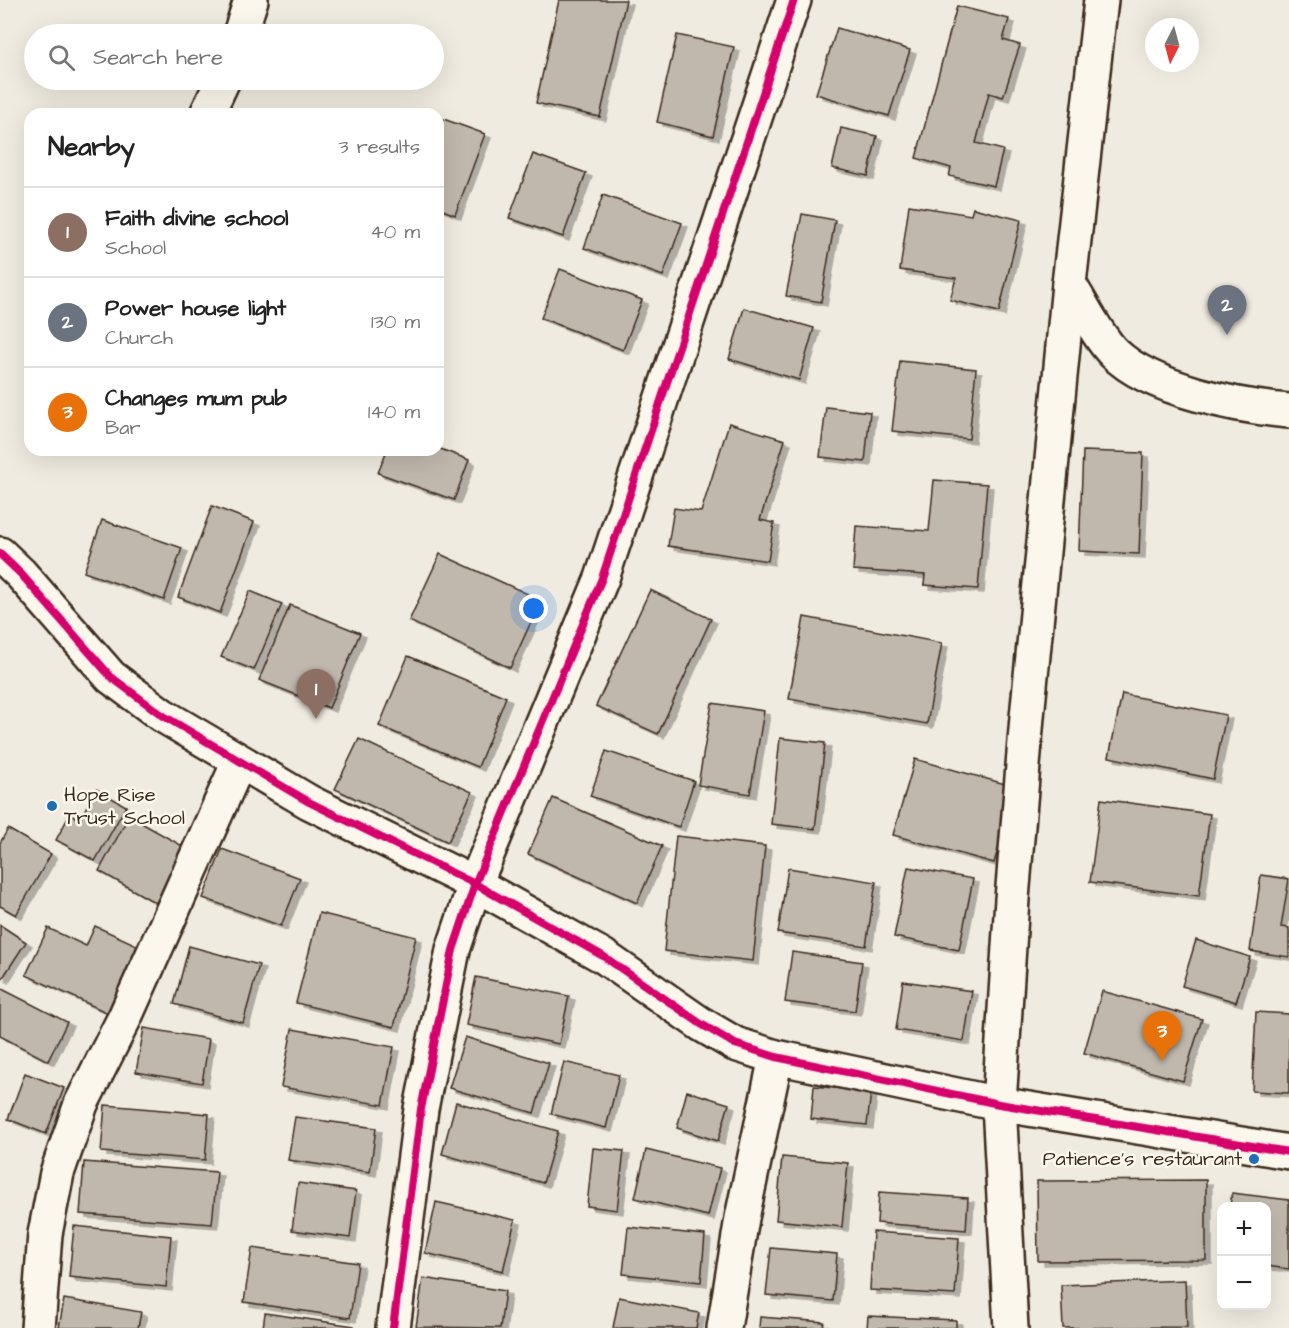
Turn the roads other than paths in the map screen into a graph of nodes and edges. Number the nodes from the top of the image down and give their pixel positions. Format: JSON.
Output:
{"nodes":[{"id":1,"x":251,"y":0,"type":"edge"},
{"id":2,"x":794,"y":0,"type":"edge"},
{"id":3,"x":1101,"y":0,"type":"edge"},
{"id":4,"x":243,"y":24,"type":"edge"},
{"id":5,"x":218,"y":90,"type":"edge"},
{"id":6,"x":210,"y":108,"type":"edge"},
{"id":7,"x":1069,"y":284,"type":"junction"},
{"id":8,"x":1289,"y":411,"type":"edge"},
{"id":9,"x":0,"y":554,"type":"edge"},
{"id":10,"x":239,"y":762,"type":"junction"},
{"id":11,"x":475,"y":884,"type":"junction"},
{"id":12,"x":776,"y":1057,"type":"junction"},
{"id":13,"x":999,"y":1104,"type":"junction"},
{"id":14,"x":1289,"y":1152,"type":"edge"},
{"id":15,"x":38,"y":1328,"type":"edge"},
{"id":16,"x":393,"y":1328,"type":"edge"},
{"id":17,"x":724,"y":1328,"type":"edge"},
{"id":18,"x":1011,"y":1328,"type":"edge"}],
"edges":[{"from":1,"to":4,"type":"street"},
{"from":2,"to":11,"type":"street"},
{"from":3,"to":7,"type":"street"},
{"from":5,"to":6,"type":"street"},
{"from":7,"to":8,"type":"street"},
{"from":7,"to":13,"type":"street"},
{"from":9,"to":10,"type":"street"},
{"from":10,"to":11,"type":"street"},
{"from":10,"to":15,"type":"street"},
{"from":11,"to":12,"type":"street"},
{"from":11,"to":16,"type":"street"},
{"from":12,"to":13,"type":"street"},
{"from":12,"to":17,"type":"street"},
{"from":13,"to":14,"type":"street"},
{"from":13,"to":18,"type":"street"}]}
